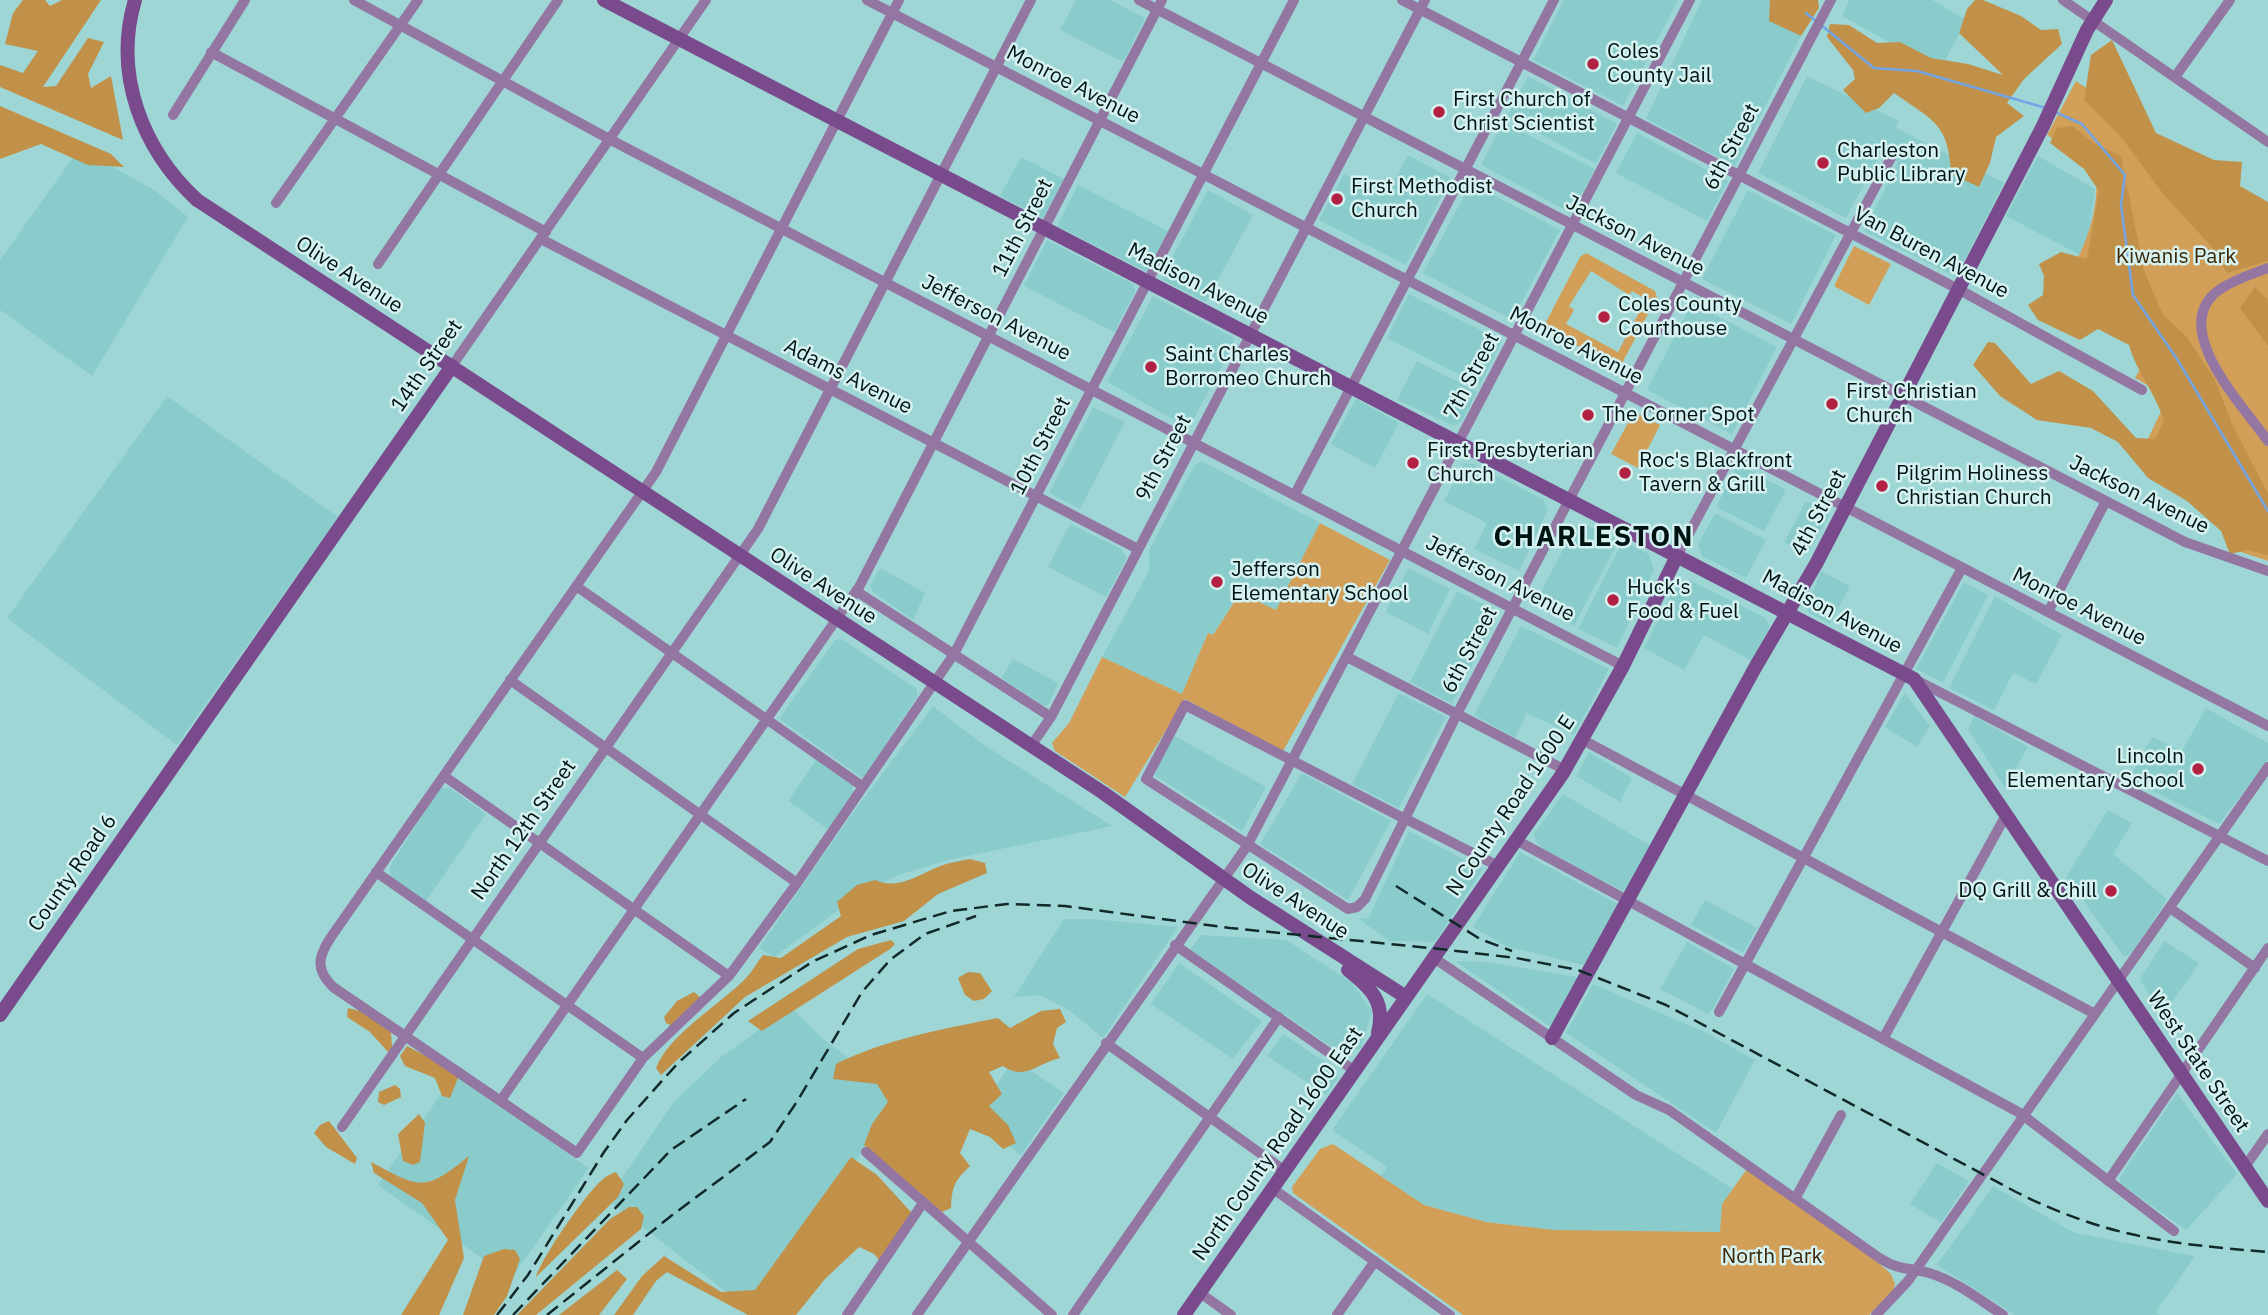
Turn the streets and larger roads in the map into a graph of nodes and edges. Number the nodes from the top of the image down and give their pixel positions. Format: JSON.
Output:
{"nodes":[{"id":1,"x":135,"y":0,"type":"edge"},
{"id":2,"x":245,"y":0,"type":"edge"},
{"id":3,"x":354,"y":0,"type":"edge"},
{"id":4,"x":418,"y":0,"type":"edge"},
{"id":5,"x":558,"y":0,"type":"edge"},
{"id":6,"x":604,"y":0,"type":"edge"},
{"id":7,"x":706,"y":0,"type":"edge"},
{"id":8,"x":867,"y":0,"type":"edge"},
{"id":9,"x":899,"y":0,"type":"edge"},
{"id":10,"x":1031,"y":0,"type":"edge"},
{"id":11,"x":1139,"y":0,"type":"edge"},
{"id":12,"x":1294,"y":0,"type":"edge"},
{"id":13,"x":1402,"y":0,"type":"edge"},
{"id":14,"x":1554,"y":0,"type":"edge"},
{"id":15,"x":1690,"y":0,"type":"edge"},
{"id":16,"x":1831,"y":0,"type":"edge"},
{"id":17,"x":2063,"y":0,"type":"edge"},
{"id":18,"x":2106,"y":0,"type":"edge"},
{"id":19,"x":2230,"y":0,"type":"edge"},
{"id":20,"x":1159,"y":5,"type":"edge"},
{"id":21,"x":1423,"y":5,"type":"edge"},
{"id":22,"x":892,"y":13,"type":"junction"},
{"id":23,"x":2093,"y":19,"type":"junction"},
{"id":24,"x":402,"y":25,"type":"junction"},
{"id":25,"x":680,"y":39,"type":"junction"},
{"id":26,"x":211,"y":52,"type":"junction"},
{"id":27,"x":1521,"y":62,"type":"junction"},
{"id":28,"x":1261,"y":63,"type":"junction"},
{"id":29,"x":996,"y":67,"type":"junction"},
{"id":30,"x":2175,"y":76,"type":"junction"},
{"id":31,"x":504,"y":81,"type":"junction"},
{"id":32,"x":173,"y":115,"type":"dead end"},
{"id":33,"x":1364,"y":117,"type":"junction"},
{"id":34,"x":1629,"y":118,"type":"junction"},
{"id":35,"x":335,"y":121,"type":"junction"},
{"id":36,"x":837,"y":121,"type":"junction"},
{"id":37,"x":1100,"y":121,"type":"junction"},
{"id":38,"x":611,"y":139,"type":"junction"},
{"id":39,"x":2268,"y":142,"type":"edge"},
{"id":40,"x":1891,"y":158,"type":"dead end"},
{"id":41,"x":1465,"y":169,"type":"junction"},
{"id":42,"x":941,"y":174,"type":"junction"},
{"id":43,"x":1203,"y":174,"type":"junction"},
{"id":44,"x":438,"y":175,"type":"junction"},
{"id":45,"x":1740,"y":175,"type":"junction"},
{"id":46,"x":276,"y":203,"type":"dead end"},
{"id":47,"x":1573,"y":225,"type":"junction"},
{"id":48,"x":782,"y":228,"type":"junction"},
{"id":49,"x":1044,"y":228,"type":"junction"},
{"id":50,"x":1306,"y":228,"type":"junction"},
{"id":51,"x":1851,"y":233,"type":"junction"},
{"id":52,"x":544,"y":235,"type":"junction"},
{"id":53,"x":378,"y":264,"type":"dead end"},
{"id":54,"x":2268,"y":268,"type":"edge"},
{"id":55,"x":1407,"y":280,"type":"junction"},
{"id":56,"x":885,"y":282,"type":"junction"},
{"id":57,"x":1148,"y":282,"type":"junction"},
{"id":58,"x":1684,"y":282,"type":"junction"},
{"id":59,"x":1958,"y":289,"type":"junction"},
{"id":60,"x":989,"y":335,"type":"junction"},
{"id":61,"x":1250,"y":335,"type":"junction"},
{"id":62,"x":726,"y":336,"type":"junction"},
{"id":63,"x":1515,"y":336,"type":"junction"},
{"id":64,"x":1793,"y":340,"type":"junction"},
{"id":65,"x":452,"y":366,"type":"junction"},
{"id":66,"x":1351,"y":387,"type":"junction"},
{"id":67,"x":830,"y":389,"type":"junction"},
{"id":68,"x":1092,"y":389,"type":"junction"},
{"id":69,"x":2142,"y":390,"type":"dead end"},
{"id":70,"x":1626,"y":393,"type":"junction"},
{"id":71,"x":1904,"y":396,"type":"junction"},
{"id":72,"x":2268,"y":441,"type":"edge"},
{"id":73,"x":1194,"y":442,"type":"junction"},
{"id":74,"x":933,"y":443,"type":"junction"},
{"id":75,"x":1459,"y":443,"type":"junction"},
{"id":76,"x":1733,"y":449,"type":"junction"},
{"id":77,"x":642,"y":492,"type":"junction"},
{"id":78,"x":1295,"y":494,"type":"junction"},
{"id":79,"x":1037,"y":497,"type":"junction"},
{"id":80,"x":1569,"y":500,"type":"junction"},
{"id":81,"x":2106,"y":501,"type":"junction"},
{"id":82,"x":1845,"y":508,"type":"junction"},
{"id":83,"x":1138,"y":549,"type":"junction"},
{"id":84,"x":1403,"y":550,"type":"junction"},
{"id":85,"x":739,"y":556,"type":"junction"},
{"id":86,"x":1677,"y":556,"type":"junction"},
{"id":87,"x":1962,"y":568,"type":"junction"},
{"id":88,"x":2268,"y":571,"type":"edge"},
{"id":89,"x":576,"y":586,"type":"junction"},
{"id":90,"x":856,"y":592,"type":"junction"},
{"id":91,"x":1513,"y":607,"type":"junction"},
{"id":92,"x":1787,"y":612,"type":"junction"},
{"id":93,"x":2048,"y":612,"type":"junction"},
{"id":94,"x":836,"y":620,"type":"junction"},
{"id":95,"x":671,"y":653,"type":"junction"},
{"id":96,"x":954,"y":654,"type":"junction"},
{"id":97,"x":1347,"y":657,"type":"junction"},
{"id":98,"x":1623,"y":666,"type":"junction"},
{"id":99,"x":1909,"y":676,"type":"junction"},
{"id":100,"x":510,"y":680,"type":"junction"},
{"id":101,"x":933,"y":683,"type":"junction"},
{"id":102,"x":1457,"y":715,"type":"junction"},
{"id":103,"x":1051,"y":717,"type":"junction"},
{"id":104,"x":766,"y":719,"type":"junction"},
{"id":105,"x":2268,"y":726,"type":"edge"},
{"id":106,"x":1583,"y":740,"type":"junction"},
{"id":107,"x":1031,"y":747,"type":"junction"},
{"id":108,"x":605,"y":748,"type":"junction"},
{"id":109,"x":181,"y":756,"type":"joint"},
{"id":110,"x":1293,"y":761,"type":"junction"},
{"id":111,"x":2268,"y":767,"type":"edge"},
{"id":112,"x":1565,"y":770,"type":"junction"},
{"id":113,"x":444,"y":776,"type":"junction"},
{"id":114,"x":862,"y":786,"type":"junction"},
{"id":115,"x":1685,"y":794,"type":"junction"},
{"id":116,"x":700,"y":815,"type":"junction"},
{"id":117,"x":2006,"y":815,"type":"junction"},
{"id":118,"x":1405,"y":819,"type":"junction"},
{"id":119,"x":2219,"y":837,"type":"junction"},
{"id":120,"x":1516,"y":840,"type":"junction"},
{"id":121,"x":538,"y":843,"type":"junction"},
{"id":122,"x":1247,"y":846,"type":"junction"},
{"id":123,"x":1804,"y":857,"type":"junction"},
{"id":124,"x":2268,"y":861,"type":"edge"},
{"id":125,"x":1498,"y":866,"type":"junction"},
{"id":126,"x":376,"y":872,"type":"junction"},
{"id":127,"x":1222,"y":878,"type":"junction"},
{"id":128,"x":797,"y":883,"type":"junction"},
{"id":129,"x":1628,"y":899,"type":"junction"},
{"id":130,"x":2170,"y":908,"type":"junction"},
{"id":131,"x":634,"y":910,"type":"junction"},
{"id":132,"x":1942,"y":932,"type":"junction"},
{"id":133,"x":472,"y":939,"type":"junction"},
{"id":134,"x":1175,"y":945,"type":"junction"},
{"id":135,"x":1328,"y":948,"type":"junction"},
{"id":136,"x":2268,"y":948,"type":"edge"},
{"id":137,"x":1434,"y":958,"type":"junction"},
{"id":138,"x":1745,"y":965,"type":"junction"},
{"id":139,"x":2255,"y":968,"type":"junction"},
{"id":140,"x":729,"y":976,"type":"junction"},
{"id":141,"x":2118,"y":981,"type":"junction"},
{"id":142,"x":1406,"y":997,"type":"junction"},
{"id":143,"x":567,"y":1005,"type":"junction"},
{"id":144,"x":1719,"y":1012,"type":"dead end"},
{"id":145,"x":2095,"y":1014,"type":"junction"},
{"id":146,"x":0,"y":1015,"type":"edge"},
{"id":147,"x":1279,"y":1017,"type":"junction"},
{"id":148,"x":405,"y":1034,"type":"junction"},
{"id":149,"x":1552,"y":1038,"type":"junction"},
{"id":150,"x":1883,"y":1039,"type":"junction"},
{"id":151,"x":1376,"y":1041,"type":"junction"},
{"id":152,"x":1106,"y":1043,"type":"junction"},
{"id":153,"x":643,"y":1058,"type":"junction"},
{"id":154,"x":1355,"y":1071,"type":"junction"},
{"id":155,"x":2182,"y":1075,"type":"junction"},
{"id":156,"x":501,"y":1100,"type":"junction"},
{"id":157,"x":1841,"y":1115,"type":"dead end"},
{"id":158,"x":2023,"y":1116,"type":"junction"},
{"id":159,"x":1209,"y":1117,"type":"junction"},
{"id":160,"x":342,"y":1127,"type":"dead end"},
{"id":161,"x":2268,"y":1133,"type":"edge"},
{"id":162,"x":866,"y":1152,"type":"dead end"},
{"id":163,"x":2244,"y":1168,"type":"junction"},
{"id":164,"x":1285,"y":1171,"type":"junction"},
{"id":165,"x":2108,"y":1181,"type":"junction"},
{"id":166,"x":1272,"y":1188,"type":"junction"},
{"id":167,"x":1796,"y":1197,"type":"junction"},
{"id":168,"x":2268,"y":1200,"type":"edge"},
{"id":169,"x":923,"y":1203,"type":"junction"},
{"id":170,"x":2174,"y":1231,"type":"dead end"},
{"id":171,"x":970,"y":1244,"type":"junction"},
{"id":172,"x":1375,"y":1261,"type":"junction"},
{"id":173,"x":1914,"y":1272,"type":"junction"},
{"id":174,"x":1200,"y":1293,"type":"junction"},
{"id":175,"x":847,"y":1315,"type":"edge"},
{"id":176,"x":917,"y":1315,"type":"edge"},
{"id":177,"x":1052,"y":1315,"type":"edge"},
{"id":178,"x":1073,"y":1315,"type":"edge"},
{"id":179,"x":1184,"y":1315,"type":"edge"},
{"id":180,"x":1231,"y":1315,"type":"edge"},
{"id":181,"x":1337,"y":1315,"type":"edge"},
{"id":182,"x":1450,"y":1315,"type":"edge"},
{"id":183,"x":1876,"y":1315,"type":"edge"},
{"id":184,"x":2003,"y":1315,"type":"edge"}],
"edges":[{"from":1,"to":65,"type":"street","name":"Olive Avenue"},
{"from":2,"to":26,"type":"street"},
{"from":3,"to":24,"type":"street","name":"Jefferson Avenue"},
{"from":4,"to":24,"type":"street"},
{"from":5,"to":31,"type":"street"},
{"from":6,"to":25,"type":"street","name":"Madison Avenue"},
{"from":7,"to":25,"type":"street","name":"14th Street"},
{"from":8,"to":22,"type":"street","name":"Monroe Avenue"},
{"from":9,"to":22,"type":"street"},
{"from":10,"to":29,"type":"street","name":"North 12th Street"},
{"from":11,"to":20,"type":"street","name":"Jackson Avenue"},
{"from":12,"to":28,"type":"street","name":"10th Street"},
{"from":13,"to":21,"type":"street","name":"Van Buren Avenue"},
{"from":14,"to":27,"type":"street"},
{"from":15,"to":34,"type":"street","name":"7th Street"},
{"from":16,"to":45,"type":"street","name":"6th Street"},
{"from":17,"to":23,"type":"street"},
{"from":18,"to":23,"type":"street","name":"4th Street"},
{"from":19,"to":30,"type":"street"},
{"from":20,"to":28,"type":"street","name":"Jackson Avenue"},
{"from":20,"to":37,"type":"street","name":"11th Street"},
{"from":21,"to":27,"type":"street","name":"Van Buren Avenue"},
{"from":21,"to":33,"type":"street","name":"9th Street"},
{"from":22,"to":29,"type":"street","name":"Monroe Avenue"},
{"from":22,"to":36,"type":"street"},
{"from":23,"to":30,"type":"street"},
{"from":23,"to":59,"type":"street","name":"4th Street"},
{"from":24,"to":31,"type":"street","name":"Jefferson Avenue"},
{"from":24,"to":35,"type":"street"},
{"from":25,"to":36,"type":"street","name":"Madison Avenue"},
{"from":25,"to":38,"type":"street","name":"14th Street"},
{"from":26,"to":32,"type":"street"},
{"from":26,"to":35,"type":"street","name":"Adams Avenue"},
{"from":27,"to":34,"type":"street","name":"Van Buren Avenue"},
{"from":27,"to":41,"type":"street"},
{"from":28,"to":33,"type":"street","name":"Jackson Avenue"},
{"from":28,"to":43,"type":"street","name":"10th Street"},
{"from":29,"to":37,"type":"street","name":"Monroe Avenue"},
{"from":29,"to":42,"type":"street","name":"North 12th Street"},
{"from":30,"to":39,"type":"street"},
{"from":31,"to":38,"type":"street","name":"Jefferson Avenue"},
{"from":31,"to":44,"type":"street"},
{"from":33,"to":41,"type":"street","name":"Jackson Avenue"},
{"from":33,"to":50,"type":"street","name":"9th Street"},
{"from":34,"to":45,"type":"street","name":"Van Buren Avenue"},
{"from":34,"to":47,"type":"street","name":"7th Street"},
{"from":35,"to":44,"type":"street","name":"Adams Avenue"},
{"from":35,"to":46,"type":"street"},
{"from":36,"to":42,"type":"street","name":"Madison Avenue"},
{"from":36,"to":48,"type":"street"},
{"from":37,"to":43,"type":"street","name":"Monroe Avenue"},
{"from":37,"to":49,"type":"street","name":"11th Street"},
{"from":38,"to":48,"type":"street","name":"Jefferson Avenue"},
{"from":38,"to":52,"type":"street","name":"14th Street"},
{"from":40,"to":51,"type":"street"},
{"from":41,"to":47,"type":"street","name":"Jackson Avenue"},
{"from":41,"to":55,"type":"street"},
{"from":42,"to":49,"type":"street","name":"Madison Avenue"},
{"from":42,"to":56,"type":"street","name":"North 12th Street"},
{"from":43,"to":50,"type":"street","name":"Monroe Avenue"},
{"from":43,"to":57,"type":"street","name":"10th Street"},
{"from":44,"to":52,"type":"street","name":"Adams Avenue"},
{"from":44,"to":53,"type":"street"},
{"from":45,"to":51,"type":"street","name":"Van Buren Avenue"},
{"from":45,"to":58,"type":"street","name":"6th Street"},
{"from":47,"to":58,"type":"street","name":"Jackson Avenue"},
{"from":47,"to":63,"type":"street","name":"7th Street"},
{"from":48,"to":56,"type":"street","name":"Jefferson Avenue"},
{"from":48,"to":62,"type":"street"},
{"from":49,"to":57,"type":"street","name":"Madison Avenue"},
{"from":49,"to":60,"type":"street","name":"11th Street"},
{"from":50,"to":55,"type":"street","name":"Monroe Avenue"},
{"from":50,"to":61,"type":"street","name":"9th Street"},
{"from":51,"to":59,"type":"street","name":"Van Buren Avenue"},
{"from":51,"to":64,"type":"street"},
{"from":52,"to":62,"type":"street","name":"Adams Avenue"},
{"from":52,"to":65,"type":"street","name":"14th Street"},
{"from":54,"to":72,"type":"street"},
{"from":55,"to":63,"type":"street","name":"Monroe Avenue"},
{"from":55,"to":66,"type":"street"},
{"from":56,"to":60,"type":"street","name":"Jefferson Avenue"},
{"from":56,"to":67,"type":"street","name":"North 12th Street"},
{"from":57,"to":61,"type":"street","name":"Madison Avenue"},
{"from":57,"to":68,"type":"street","name":"10th Street"},
{"from":58,"to":64,"type":"street","name":"Jackson Avenue"},
{"from":58,"to":70,"type":"street","name":"6th Street"},
{"from":59,"to":69,"type":"street","name":"Van Buren Avenue"},
{"from":59,"to":71,"type":"street","name":"4th Street"},
{"from":60,"to":68,"type":"street","name":"Jefferson Avenue"},
{"from":60,"to":74,"type":"street","name":"11th Street"},
{"from":61,"to":66,"type":"street","name":"Madison Avenue"},
{"from":61,"to":73,"type":"street","name":"9th Street"},
{"from":62,"to":67,"type":"street","name":"Adams Avenue"},
{"from":62,"to":77,"type":"street"},
{"from":63,"to":70,"type":"street","name":"Monroe Avenue"},
{"from":63,"to":75,"type":"street","name":"7th Street"},
{"from":64,"to":71,"type":"street","name":"Jackson Avenue"},
{"from":64,"to":76,"type":"street"},
{"from":65,"to":77,"type":"street","name":"Olive Avenue"},
{"from":65,"to":109,"type":"street","name":"14th Street"},
{"from":66,"to":75,"type":"street","name":"Madison Avenue"},
{"from":66,"to":78,"type":"street"},
{"from":67,"to":74,"type":"street","name":"Adams Avenue"},
{"from":67,"to":85,"type":"street","name":"North 12th Street"},
{"from":68,"to":73,"type":"street","name":"Jefferson Avenue"},
{"from":68,"to":79,"type":"street","name":"10th Street"},
{"from":70,"to":76,"type":"street","name":"Monroe Avenue"},
{"from":70,"to":80,"type":"street","name":"6th Street"},
{"from":71,"to":81,"type":"street","name":"Jackson Avenue"},
{"from":71,"to":82,"type":"street","name":"4th Street"},
{"from":73,"to":78,"type":"street","name":"Jefferson Avenue"},
{"from":73,"to":83,"type":"street","name":"9th Street"},
{"from":74,"to":79,"type":"street","name":"Adams Avenue"},
{"from":74,"to":90,"type":"street","name":"11th Street"},
{"from":75,"to":80,"type":"street","name":"Madison Avenue"},
{"from":75,"to":84,"type":"street","name":"7th Street"},
{"from":76,"to":82,"type":"street","name":"Monroe Avenue"},
{"from":76,"to":86,"type":"street"},
{"from":77,"to":85,"type":"street","name":"Olive Avenue"},
{"from":77,"to":89,"type":"street"},
{"from":78,"to":84,"type":"street","name":"Jefferson Avenue"},
{"from":79,"to":83,"type":"street","name":"Adams Avenue"},
{"from":79,"to":96,"type":"street","name":"10th Street"},
{"from":80,"to":86,"type":"street","name":"Madison Avenue"},
{"from":80,"to":91,"type":"street","name":"6th Street"},
{"from":81,"to":88,"type":"street","name":"Jackson Avenue"},
{"from":81,"to":93,"type":"street"},
{"from":82,"to":87,"type":"street","name":"Monroe Avenue"},
{"from":82,"to":92,"type":"street","name":"4th Street"},
{"from":83,"to":103,"type":"street","name":"9th Street"},
{"from":84,"to":91,"type":"street","name":"Jefferson Avenue"},
{"from":84,"to":97,"type":"street","name":"7th Street"},
{"from":85,"to":94,"type":"street","name":"Olive Avenue"},
{"from":85,"to":95,"type":"street","name":"North 12th Street"},
{"from":86,"to":92,"type":"street","name":"Madison Avenue"},
{"from":86,"to":98,"type":"street","name":"N County Road 1600 E"},
{"from":87,"to":93,"type":"street","name":"Monroe Avenue"},
{"from":87,"to":99,"type":"street"},
{"from":89,"to":95,"type":"street"},
{"from":89,"to":100,"type":"street"},
{"from":90,"to":94,"type":"street","name":"11th Street"},
{"from":90,"to":96,"type":"street"},
{"from":91,"to":98,"type":"street","name":"Jefferson Avenue"},
{"from":91,"to":102,"type":"street","name":"6th Street"},
{"from":92,"to":99,"type":"street","name":"Madison Avenue"},
{"from":92,"to":115,"type":"street","name":"4th Street"},
{"from":93,"to":105,"type":"street","name":"Monroe Avenue"},
{"from":94,"to":101,"type":"street","name":"Olive Avenue"},
{"from":94,"to":104,"type":"street","name":"11th Street"},
{"from":95,"to":104,"type":"street"},
{"from":95,"to":108,"type":"street","name":"North 12th Street"},
{"from":96,"to":101,"type":"street","name":"10th Street"},
{"from":96,"to":103,"type":"street"},
{"from":97,"to":102,"type":"street"},
{"from":97,"to":110,"type":"street","name":"7th Street"},
{"from":98,"to":106,"type":"street","name":"N County Road 1600 E"},
{"from":99,"to":117,"type":"street","name":"West State Street"},
{"from":99,"to":119,"type":"street","name":"Madison Avenue"},
{"from":99,"to":123,"type":"street"},
{"from":100,"to":108,"type":"street"},
{"from":100,"to":113,"type":"street"},
{"from":101,"to":107,"type":"street","name":"Olive Avenue"},
{"from":101,"to":114,"type":"street","name":"10th Street"},
{"from":102,"to":112,"type":"street"},
{"from":102,"to":118,"type":"street","name":"6th Street"},
{"from":103,"to":107,"type":"street","name":"9th Street"},
{"from":104,"to":114,"type":"street"},
{"from":104,"to":116,"type":"street","name":"11th Street"},
{"from":106,"to":112,"type":"street","name":"N County Road 1600 E"},
{"from":106,"to":115,"type":"street"},
{"from":107,"to":127,"type":"street","name":"Olive Avenue"},
{"from":108,"to":116,"type":"street"},
{"from":108,"to":121,"type":"street","name":"North 12th Street"},
{"from":109,"to":146,"type":"street","name":"County Road 6"},
{"from":110,"to":118,"type":"street"},
{"from":110,"to":122,"type":"street","name":"7th Street"},
{"from":110,"to":122,"type":"street"},
{"from":111,"to":119,"type":"street"},
{"from":112,"to":120,"type":"street","name":"N County Road 1600 E"},
{"from":113,"to":121,"type":"street"},
{"from":113,"to":126,"type":"street"},
{"from":114,"to":128,"type":"street","name":"10th Street"},
{"from":115,"to":123,"type":"street"},
{"from":115,"to":129,"type":"street","name":"4th Street"},
{"from":116,"to":128,"type":"street"},
{"from":116,"to":131,"type":"street","name":"11th Street"},
{"from":117,"to":132,"type":"street"},
{"from":117,"to":141,"type":"street","name":"West State Street"},
{"from":118,"to":122,"type":"street","name":"6th Street"},
{"from":118,"to":125,"type":"street"},
{"from":119,"to":124,"type":"street","name":"Madison Avenue"},
{"from":119,"to":130,"type":"street"},
{"from":120,"to":125,"type":"street","name":"N County Road 1600 E"},
{"from":120,"to":129,"type":"street"},
{"from":121,"to":131,"type":"street"},
{"from":121,"to":133,"type":"street","name":"North 12th Street"},
{"from":122,"to":127,"type":"street","name":"7th Street"},
{"from":123,"to":132,"type":"street"},
{"from":123,"to":138,"type":"street"},
{"from":125,"to":137,"type":"street","name":"N County Road 1600 E"},
{"from":126,"to":133,"type":"street"},
{"from":126,"to":148,"type":"street"},
{"from":127,"to":134,"type":"street","name":"7th Street"},
{"from":127,"to":135,"type":"street","name":"Olive Avenue"},
{"from":128,"to":140,"type":"street","name":"10th Street"},
{"from":129,"to":138,"type":"street"},
{"from":129,"to":149,"type":"street","name":"4th Street"},
{"from":130,"to":139,"type":"street"},
{"from":130,"to":141,"type":"street"},
{"from":131,"to":140,"type":"street"},
{"from":131,"to":143,"type":"street","name":"11th Street"},
{"from":132,"to":145,"type":"street"},
{"from":132,"to":150,"type":"street"},
{"from":133,"to":143,"type":"street"},
{"from":133,"to":148,"type":"street","name":"North 12th Street"},
{"from":134,"to":147,"type":"street"},
{"from":134,"to":152,"type":"street","name":"7th Street"},
{"from":135,"to":142,"type":"street","name":"Olive Avenue"},
{"from":135,"to":151,"type":"street"},
{"from":136,"to":139,"type":"street"},
{"from":137,"to":142,"type":"street","name":"N County Road 1600 E"},
{"from":137,"to":149,"type":"street"},
{"from":138,"to":144,"type":"street"},
{"from":138,"to":150,"type":"street"},
{"from":139,"to":155,"type":"street"},
{"from":140,"to":153,"type":"street","name":"10th Street"},
{"from":141,"to":145,"type":"street"},
{"from":141,"to":155,"type":"street","name":"West State Street"},
{"from":142,"to":151,"type":"street","name":"North County Road 1600 East"},
{"from":143,"to":153,"type":"street"},
{"from":143,"to":156,"type":"street","name":"11th Street"},
{"from":145,"to":158,"type":"street"},
{"from":147,"to":154,"type":"street"},
{"from":147,"to":159,"type":"street"},
{"from":148,"to":156,"type":"street"},
{"from":148,"to":160,"type":"street","name":"North 12th Street"},
{"from":149,"to":167,"type":"street"},
{"from":150,"to":158,"type":"street"},
{"from":151,"to":154,"type":"street","name":"North County Road 1600 East"},
{"from":152,"to":159,"type":"street"},
{"from":152,"to":171,"type":"street","name":"7th Street"},
{"from":153,"to":156,"type":"street","name":"10th Street"},
{"from":154,"to":164,"type":"street","name":"North County Road 1600 East"},
{"from":155,"to":163,"type":"street","name":"West State Street"},
{"from":155,"to":165,"type":"street"},
{"from":157,"to":167,"type":"street"},
{"from":158,"to":165,"type":"street"},
{"from":158,"to":173,"type":"street"},
{"from":159,"to":164,"type":"street"},
{"from":159,"to":178,"type":"street"},
{"from":161,"to":163,"type":"street"},
{"from":162,"to":169,"type":"street"},
{"from":163,"to":168,"type":"street","name":"West State Street"},
{"from":164,"to":166,"type":"street","name":"North County Road 1600 East"},
{"from":165,"to":170,"type":"street"},
{"from":166,"to":172,"type":"street"},
{"from":166,"to":174,"type":"street","name":"North County Road 1600 East"},
{"from":167,"to":173,"type":"street"},
{"from":169,"to":171,"type":"street"},
{"from":169,"to":175,"type":"street"},
{"from":171,"to":176,"type":"street","name":"7th Street"},
{"from":171,"to":177,"type":"street"},
{"from":172,"to":181,"type":"street"},
{"from":172,"to":182,"type":"street"},
{"from":173,"to":183,"type":"street"},
{"from":173,"to":184,"type":"street"},
{"from":174,"to":179,"type":"street","name":"North County Road 1600 East"},
{"from":174,"to":180,"type":"street"}]}
